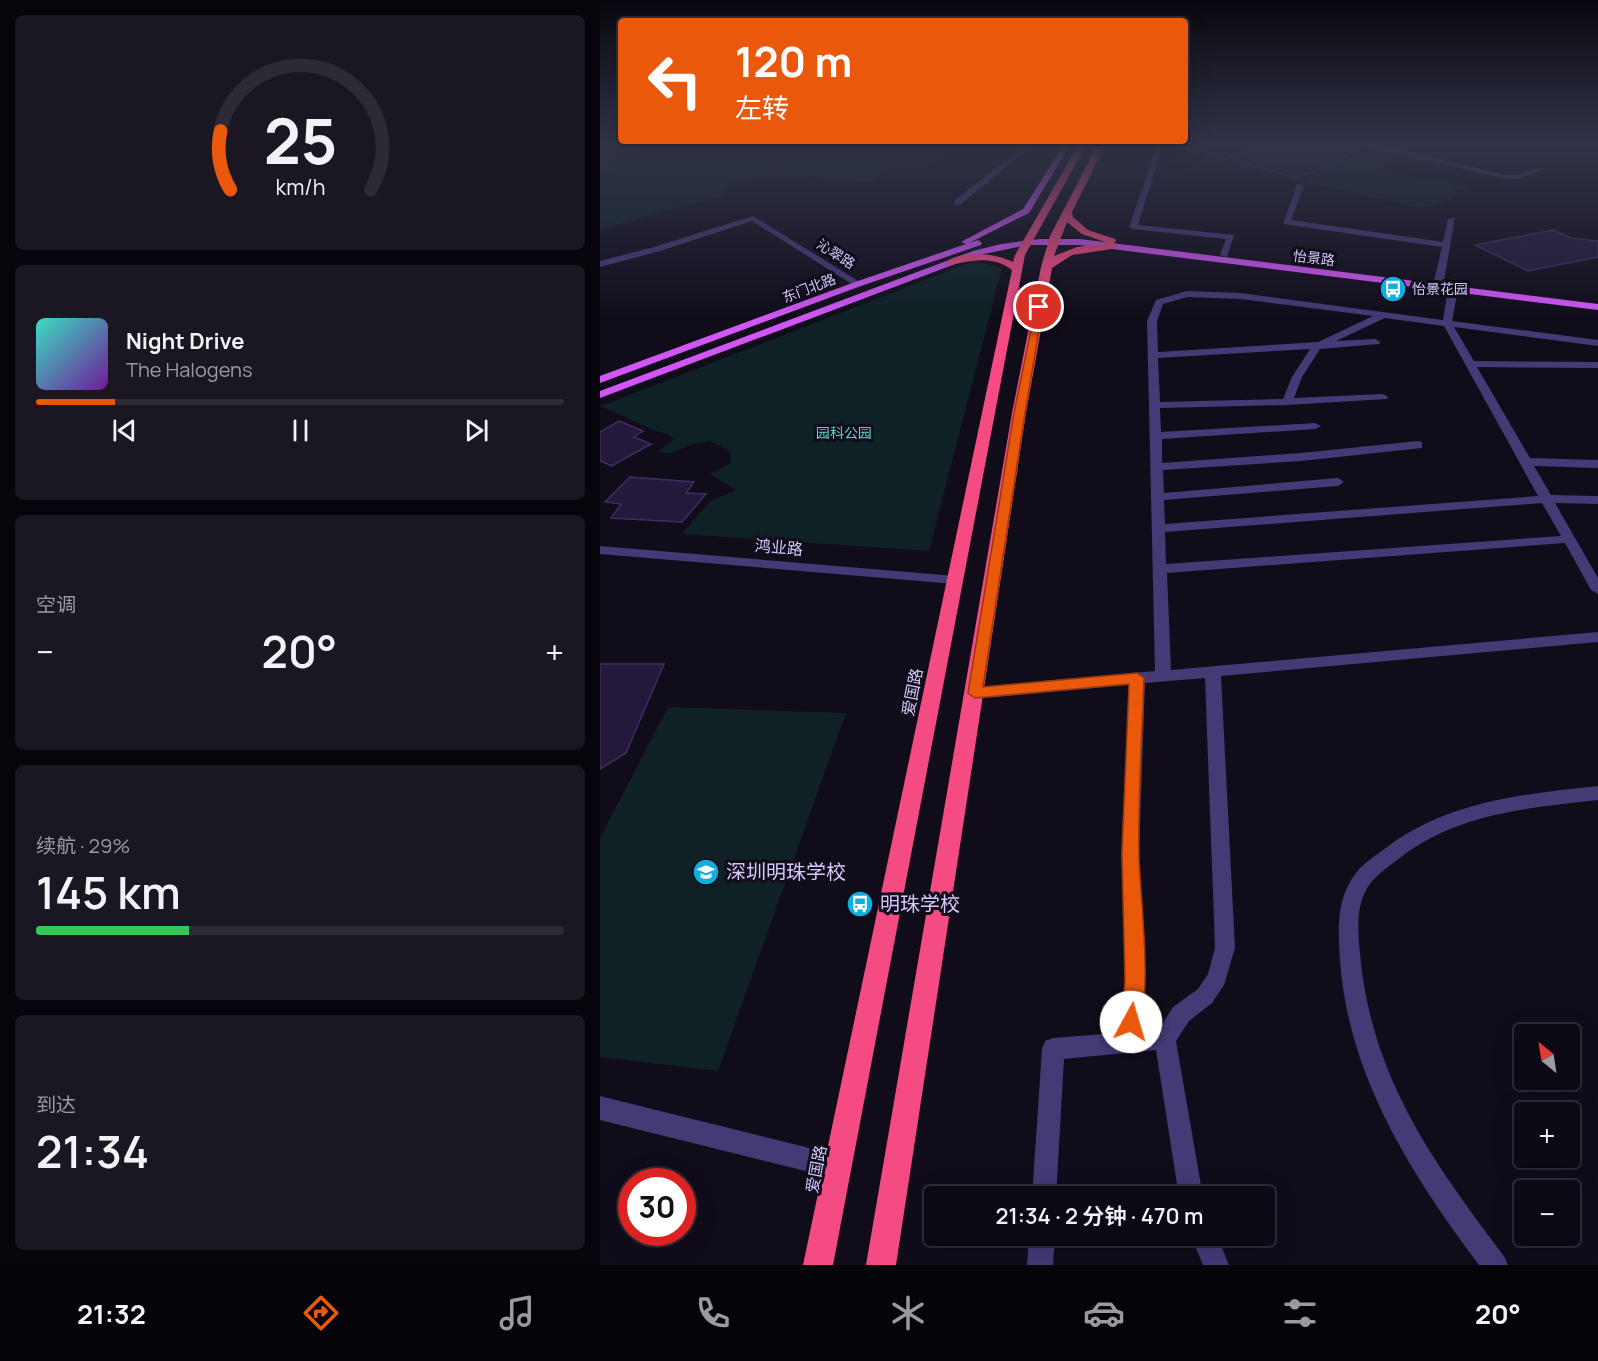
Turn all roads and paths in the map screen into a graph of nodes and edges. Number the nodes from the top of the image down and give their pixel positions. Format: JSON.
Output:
{"nodes":[{"id":1,"x":959,"y":201,"type":"edge"},
{"id":2,"x":1032,"y":201,"type":"edge"},
{"id":3,"x":1051,"y":201,"type":"edge"},
{"id":4,"x":1074,"y":201,"type":"edge"},
{"id":5,"x":1142,"y":201,"type":"edge"},
{"id":6,"x":1294,"y":201,"type":"edge"},
{"id":7,"x":957,"y":203,"type":"dead end"},
{"id":8,"x":1068,"y":213,"type":"junction"},
{"id":9,"x":1452,"y":219,"type":"dead end"},
{"id":10,"x":1054,"y":238,"type":"junction"},
{"id":11,"x":1029,"y":239,"type":"junction"},
{"id":12,"x":1112,"y":244,"type":"junction"},
{"id":13,"x":1447,"y":246,"type":"junction"},
{"id":14,"x":938,"y":255,"type":"junction"},
{"id":15,"x":1224,"y":255,"type":"junction"},
{"id":16,"x":951,"y":262,"type":"junction"},
{"id":17,"x":600,"y":264,"type":"edge"},
{"id":18,"x":1047,"y":267,"type":"junction"},
{"id":19,"x":1018,"y":270,"type":"junction"},
{"id":20,"x":1439,"y":281,"type":"junction"},
{"id":21,"x":858,"y":284,"type":"junction"},
{"id":22,"x":1453,"y":289,"type":"junction"},
{"id":23,"x":1598,"y":301,"type":"edge"},
{"id":24,"x":1598,"y":307,"type":"edge"},
{"id":25,"x":1383,"y":315,"type":"junction"},
{"id":26,"x":1448,"y":323,"type":"junction"},
{"id":27,"x":1375,"y":342,"type":"dead end"},
{"id":28,"x":1598,"y":342,"type":"edge"},
{"id":29,"x":1316,"y":347,"type":"junction"},
{"id":30,"x":1153,"y":355,"type":"junction"},
{"id":31,"x":1471,"y":364,"type":"junction"},
{"id":32,"x":1598,"y":365,"type":"edge"},
{"id":33,"x":600,"y":380,"type":"edge"},
{"id":34,"x":600,"y":395,"type":"edge"},
{"id":35,"x":1383,"y":397,"type":"dead end"},
{"id":36,"x":1287,"y":402,"type":"junction"},
{"id":37,"x":1155,"y":405,"type":"junction"},
{"id":38,"x":1315,"y":426,"type":"dead end"},
{"id":39,"x":1156,"y":436,"type":"junction"},
{"id":40,"x":1418,"y":445,"type":"dead end"},
{"id":41,"x":1526,"y":462,"type":"junction"},
{"id":42,"x":1598,"y":464,"type":"edge"},
{"id":43,"x":1156,"y":467,"type":"junction"},
{"id":44,"x":1338,"y":482,"type":"dead end"},
{"id":45,"x":1157,"y":497,"type":"junction"},
{"id":46,"x":1547,"y":499,"type":"junction"},
{"id":47,"x":1598,"y":500,"type":"edge"},
{"id":48,"x":1158,"y":529,"type":"junction"},
{"id":49,"x":1569,"y":539,"type":"junction"},
{"id":50,"x":600,"y":550,"type":"edge"},
{"id":51,"x":1160,"y":568,"type":"junction"},
{"id":52,"x":955,"y":580,"type":"junction"},
{"id":53,"x":1598,"y":590,"type":"edge"},
{"id":54,"x":1598,"y":637,"type":"edge"},
{"id":55,"x":1213,"y":671,"type":"junction"},
{"id":56,"x":1163,"y":676,"type":"junction"},
{"id":57,"x":1137,"y":678,"type":"junction"},
{"id":58,"x":975,"y":693,"type":"junction"},
{"id":59,"x":1598,"y":793,"type":"edge"},
{"id":60,"x":1165,"y":1039,"type":"junction"},
{"id":61,"x":1128,"y":1042,"type":"junction"},
{"id":62,"x":600,"y":1108,"type":"edge"},
{"id":63,"x":838,"y":1167,"type":"junction"},
{"id":64,"x":1045,"y":1186,"type":"edge"},
{"id":65,"x":1189,"y":1186,"type":"edge"},
{"id":66,"x":1041,"y":1246,"type":"edge"},
{"id":67,"x":1208,"y":1246,"type":"edge"},
{"id":68,"x":818,"y":1265,"type":"edge"},
{"id":69,"x":881,"y":1265,"type":"edge"},
{"id":70,"x":1040,"y":1265,"type":"edge"},
{"id":71,"x":1216,"y":1265,"type":"edge"},
{"id":72,"x":1495,"y":1265,"type":"edge"}],
"edges":[{"from":1,"to":7,"type":"street"},
{"from":2,"to":14,"type":"main road"},
{"from":3,"to":11,"type":"highway","name":"爱国路"},
{"from":4,"to":8,"type":"highway"},
{"from":5,"to":15,"type":"street"},
{"from":6,"to":13,"type":"street"},
{"from":8,"to":10,"type":"highway"},
{"from":8,"to":12,"type":"highway"},
{"from":9,"to":13,"type":"street"},
{"from":10,"to":11,"type":"main road","name":"怡景路"},
{"from":10,"to":12,"type":"main road","name":"怡景路"},
{"from":10,"to":18,"type":"highway"},
{"from":11,"to":14,"type":"main road","name":"东门北路"},
{"from":11,"to":16,"type":"main road","name":"东门北路"},
{"from":11,"to":19,"type":"highway","name":"爱国路"},
{"from":12,"to":15,"type":"main road","name":"怡景路"},
{"from":12,"to":18,"type":"highway"},
{"from":12,"to":22,"type":"main road","name":"怡景路"},
{"from":13,"to":20,"type":"street"},
{"from":14,"to":21,"type":"main road","name":"东门北路"},
{"from":15,"to":20,"type":"main road","name":"怡景路"},
{"from":16,"to":19,"type":"highway"},
{"from":16,"to":34,"type":"main road","name":"东门北路"},
{"from":17,"to":21,"type":"street","name":"沁翠路"},
{"from":18,"to":58,"type":"highway"},
{"from":19,"to":52,"type":"highway","name":"爱国路"},
{"from":20,"to":23,"type":"main road","name":"怡景路"},
{"from":21,"to":33,"type":"main road","name":"东门北路"},
{"from":22,"to":24,"type":"main road","name":"怡景路"},
{"from":22,"to":26,"type":"street"},
{"from":25,"to":26,"type":"street"},
{"from":25,"to":29,"type":"street"},
{"from":25,"to":30,"type":"street"},
{"from":26,"to":28,"type":"street"},
{"from":26,"to":31,"type":"street"},
{"from":27,"to":29,"type":"street"},
{"from":29,"to":30,"type":"street"},
{"from":29,"to":36,"type":"street"},
{"from":30,"to":37,"type":"street"},
{"from":31,"to":32,"type":"street"},
{"from":31,"to":41,"type":"street"},
{"from":35,"to":36,"type":"street"},
{"from":36,"to":37,"type":"street"},
{"from":37,"to":39,"type":"street"},
{"from":38,"to":39,"type":"street"},
{"from":39,"to":43,"type":"street"},
{"from":40,"to":43,"type":"street"},
{"from":41,"to":42,"type":"street"},
{"from":41,"to":46,"type":"street"},
{"from":43,"to":45,"type":"street"},
{"from":44,"to":45,"type":"street"},
{"from":45,"to":48,"type":"street"},
{"from":46,"to":47,"type":"street"},
{"from":46,"to":48,"type":"street"},
{"from":46,"to":49,"type":"street"},
{"from":48,"to":51,"type":"street"},
{"from":49,"to":51,"type":"street"},
{"from":49,"to":53,"type":"street"},
{"from":50,"to":52,"type":"street","name":"鸿业路"},
{"from":51,"to":56,"type":"street"},
{"from":52,"to":63,"type":"highway","name":"爱国路"},
{"from":54,"to":55,"type":"street"},
{"from":55,"to":56,"type":"street"},
{"from":55,"to":60,"type":"street"},
{"from":56,"to":57,"type":"street"},
{"from":57,"to":58,"type":"street"},
{"from":57,"to":61,"type":"street"},
{"from":58,"to":69,"type":"highway"},
{"from":59,"to":72,"type":"street"},
{"from":60,"to":61,"type":"street"},
{"from":60,"to":65,"type":"street"},
{"from":61,"to":64,"type":"street"},
{"from":62,"to":63,"type":"street"},
{"from":63,"to":68,"type":"highway","name":"爱国路"},
{"from":66,"to":70,"type":"street"},
{"from":67,"to":71,"type":"street"}]}
